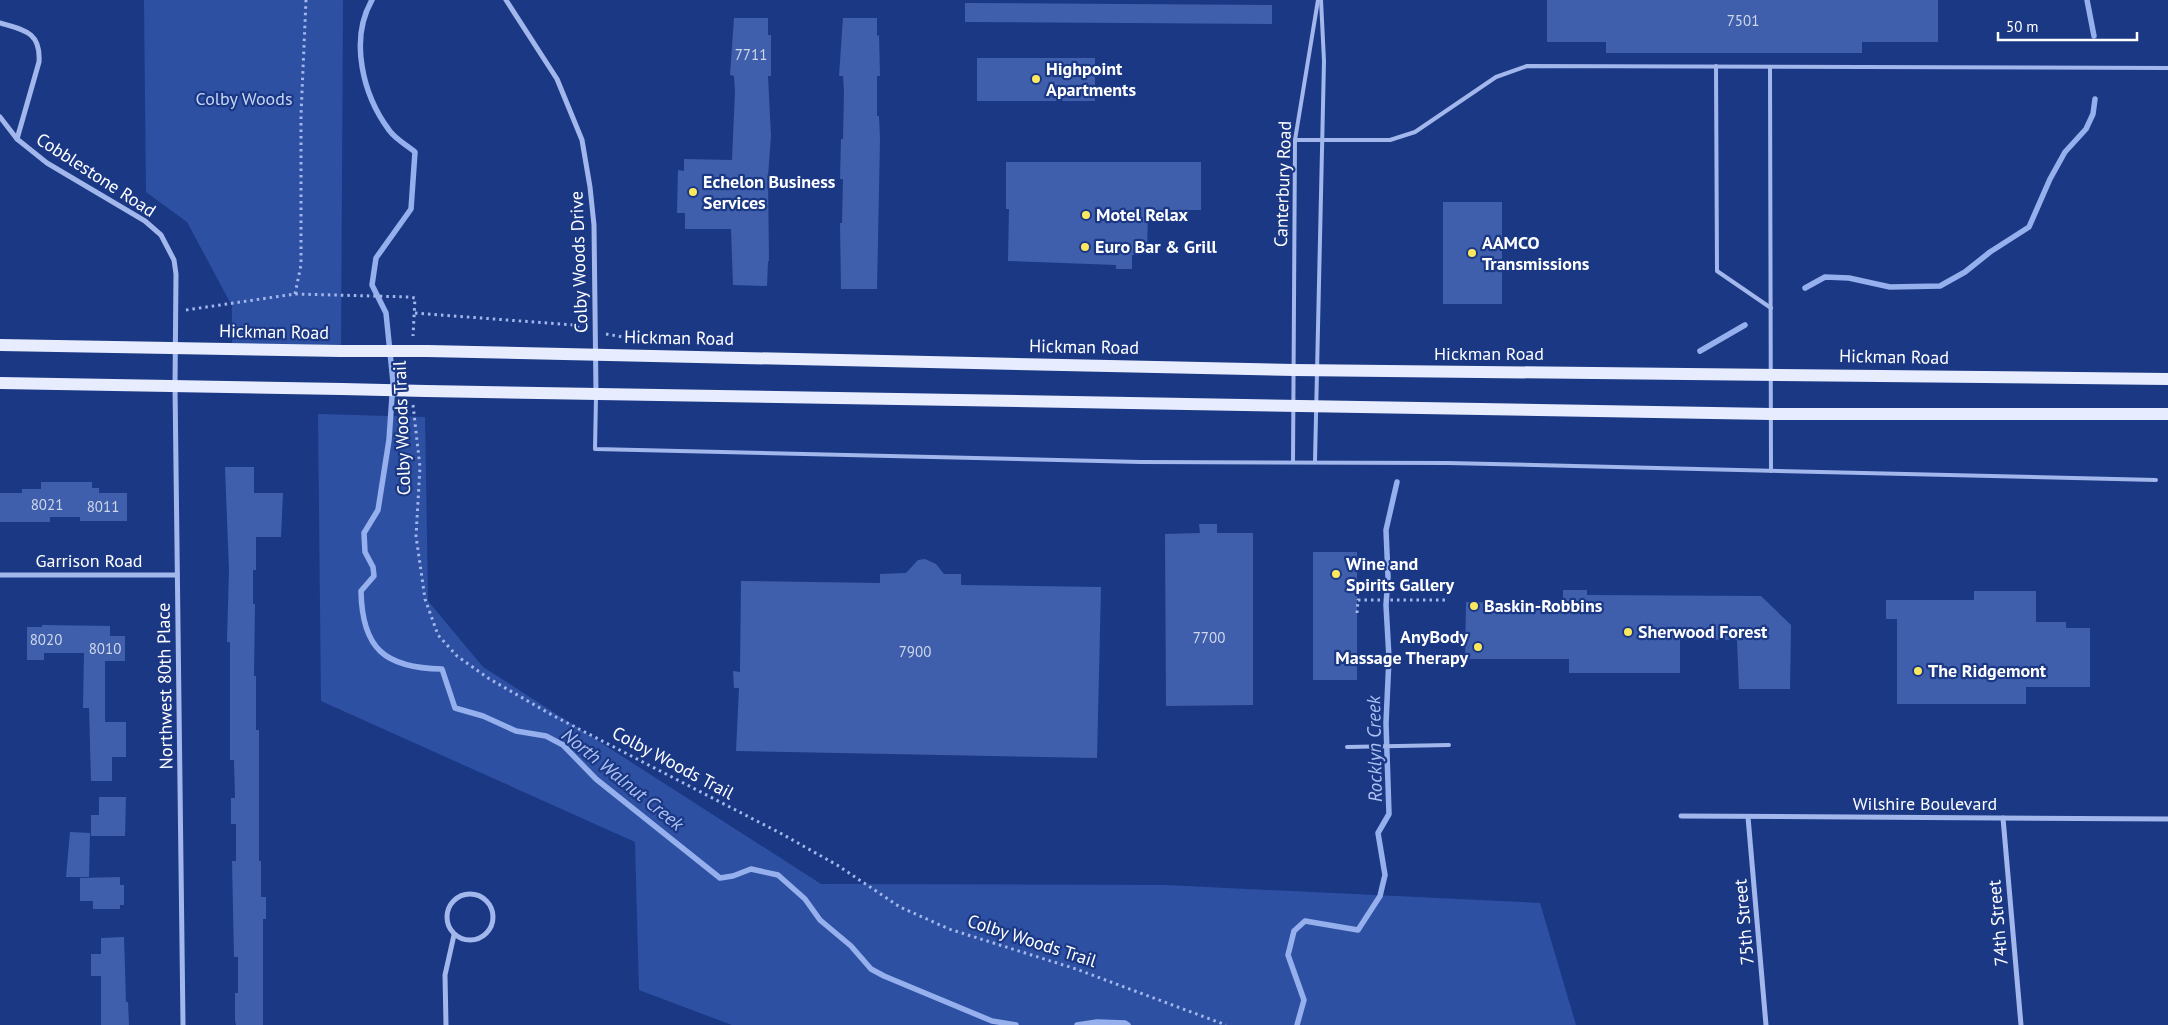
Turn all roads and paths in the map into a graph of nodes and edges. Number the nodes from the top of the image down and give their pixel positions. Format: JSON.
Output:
{"nodes":[{"id":1,"x":306,"y":0,"type":"edge"},
{"id":2,"x":506,"y":0,"type":"edge"},
{"id":3,"x":1319,"y":0,"type":"edge"},
{"id":4,"x":0,"y":23,"type":"edge"},
{"id":5,"x":1716,"y":66,"type":"junction"},
{"id":6,"x":1770,"y":66,"type":"junction"},
{"id":7,"x":2168,"y":68,"type":"edge"},
{"id":8,"x":0,"y":117,"type":"edge"},
{"id":9,"x":17,"y":139,"type":"junction"},
{"id":10,"x":1295,"y":140,"type":"junction"},
{"id":11,"x":1320,"y":140,"type":"junction"},
{"id":12,"x":295,"y":294,"type":"junction"},
{"id":13,"x":1771,"y":308,"type":"junction"},
{"id":14,"x":176,"y":312,"type":"junction"},
{"id":15,"x":415,"y":313,"type":"junction"},
{"id":16,"x":580,"y":329,"type":"dead end"},
{"id":17,"x":595,"y":332,"type":"junction"},
{"id":18,"x":623,"y":337,"type":"dead end"},
{"id":19,"x":413,"y":343,"type":"dead end"},
{"id":20,"x":0,"y":345,"type":"edge"},
{"id":21,"x":176,"y":347,"type":"junction"},
{"id":22,"x":596,"y":354,"type":"junction"},
{"id":23,"x":1294,"y":370,"type":"junction"},
{"id":24,"x":1318,"y":370,"type":"junction"},
{"id":25,"x":1771,"y":373,"type":"junction"},
{"id":26,"x":2168,"y":379,"type":"edge"},
{"id":27,"x":0,"y":383,"type":"edge"},
{"id":28,"x":175,"y":386,"type":"junction"},
{"id":29,"x":596,"y":394,"type":"junction"},
{"id":30,"x":413,"y":397,"type":"dead end"},
{"id":31,"x":1293,"y":406,"type":"junction"},
{"id":32,"x":1317,"y":406,"type":"junction"},
{"id":33,"x":1771,"y":414,"type":"junction"},
{"id":34,"x":2168,"y":414,"type":"edge"},
{"id":35,"x":1315,"y":461,"type":"junction"},
{"id":36,"x":1293,"y":462,"type":"junction"},
{"id":37,"x":1771,"y":472,"type":"junction"},
{"id":38,"x":2156,"y":480,"type":"dead end"},
{"id":39,"x":0,"y":575,"type":"edge"},
{"id":40,"x":177,"y":575,"type":"junction"},
{"id":41,"x":1447,"y":600,"type":"dead end"},
{"id":42,"x":1357,"y":613,"type":"dead end"},
{"id":43,"x":1449,"y":745,"type":"dead end"},
{"id":44,"x":1347,"y":747,"type":"dead end"},
{"id":45,"x":1681,"y":816,"type":"dead end"},
{"id":46,"x":1748,"y":817,"type":"junction"},
{"id":47,"x":2003,"y":818,"type":"junction"},
{"id":48,"x":2168,"y":819,"type":"edge"},
{"id":49,"x":454,"y":934,"type":"junction"},
{"id":50,"x":183,"y":1025,"type":"edge"},
{"id":51,"x":446,"y":1025,"type":"edge"},
{"id":52,"x":1226,"y":1025,"type":"edge"},
{"id":53,"x":1766,"y":1025,"type":"edge"},
{"id":54,"x":2021,"y":1025,"type":"edge"}],
"edges":[{"from":1,"to":12,"type":"path"},
{"from":2,"to":17,"type":"street","name":"Colby Woods Drive"},
{"from":3,"to":10,"type":"lane","name":"Canterbury Road"},
{"from":3,"to":11,"type":"lane","name":"Canterbury Road"},
{"from":4,"to":9,"type":"street"},
{"from":5,"to":6,"type":"lane"},
{"from":5,"to":11,"type":"lane"},
{"from":5,"to":13,"type":"lane"},
{"from":6,"to":7,"type":"lane"},
{"from":6,"to":13,"type":"lane"},
{"from":8,"to":9,"type":"street","name":"Cobblestone Road"},
{"from":9,"to":14,"type":"street","name":"Cobblestone Road"},
{"from":10,"to":11,"type":"lane"},
{"from":10,"to":23,"type":"lane","name":"Canterbury Road"},
{"from":11,"to":24,"type":"lane","name":"Canterbury Road"},
{"from":12,"to":14,"type":"path"},
{"from":12,"to":15,"type":"path","name":"Colby Woods Trail"},
{"from":13,"to":25,"type":"lane"},
{"from":14,"to":21,"type":"street","name":"Cobblestone Road"},
{"from":15,"to":16,"type":"path"},
{"from":15,"to":19,"type":"path","name":"Colby Woods Trail"},
{"from":17,"to":18,"type":"path"},
{"from":17,"to":22,"type":"street","name":"Colby Woods Drive"},
{"from":20,"to":21,"type":"main road","name":"Hickman Road"},
{"from":21,"to":22,"type":"main road","name":"Hickman Road","bridge":true},
{"from":21,"to":28,"type":"street","name":"Northwest 80th Place"},
{"from":22,"to":23,"type":"main road","name":"Hickman Road"},
{"from":22,"to":29,"type":"street","name":"Colby Woods Drive"},
{"from":23,"to":24,"type":"main road","name":"Hickman Road"},
{"from":23,"to":31,"type":"lane","name":"Canterbury Road"},
{"from":24,"to":25,"type":"main road","name":"Hickman Road"},
{"from":24,"to":32,"type":"lane","name":"Canterbury Road"},
{"from":25,"to":26,"type":"main road","name":"Hickman Road"},
{"from":25,"to":33,"type":"lane"},
{"from":27,"to":28,"type":"main road"},
{"from":28,"to":29,"type":"main road","bridge":true},
{"from":28,"to":40,"type":"street","name":"Northwest 80th Place"},
{"from":29,"to":31,"type":"main road"},
{"from":29,"to":36,"type":"lane"},
{"from":30,"to":52,"type":"path","name":"Colby Woods Trail"},
{"from":31,"to":32,"type":"main road"},
{"from":31,"to":36,"type":"lane","name":"Canterbury Road"},
{"from":32,"to":33,"type":"main road"},
{"from":32,"to":35,"type":"lane","name":"Canterbury Road"},
{"from":33,"to":34,"type":"main road"},
{"from":33,"to":37,"type":"lane"},
{"from":35,"to":36,"type":"lane"},
{"from":35,"to":37,"type":"lane"},
{"from":37,"to":38,"type":"lane"},
{"from":39,"to":40,"type":"street","name":"Garrison Road"},
{"from":40,"to":50,"type":"street","name":"Northwest 80th Place"},
{"from":41,"to":42,"type":"path"},
{"from":43,"to":44,"type":"lane"},
{"from":45,"to":46,"type":"street","name":"Wilshire Boulevard"},
{"from":46,"to":47,"type":"street","name":"Wilshire Boulevard"},
{"from":46,"to":53,"type":"street","name":"75th Street"},
{"from":47,"to":48,"type":"street","name":"Wilshire Boulevard"},
{"from":47,"to":54,"type":"street","name":"74th Street"},
{"from":49,"to":49,"type":"street"},
{"from":49,"to":51,"type":"street"}]}
